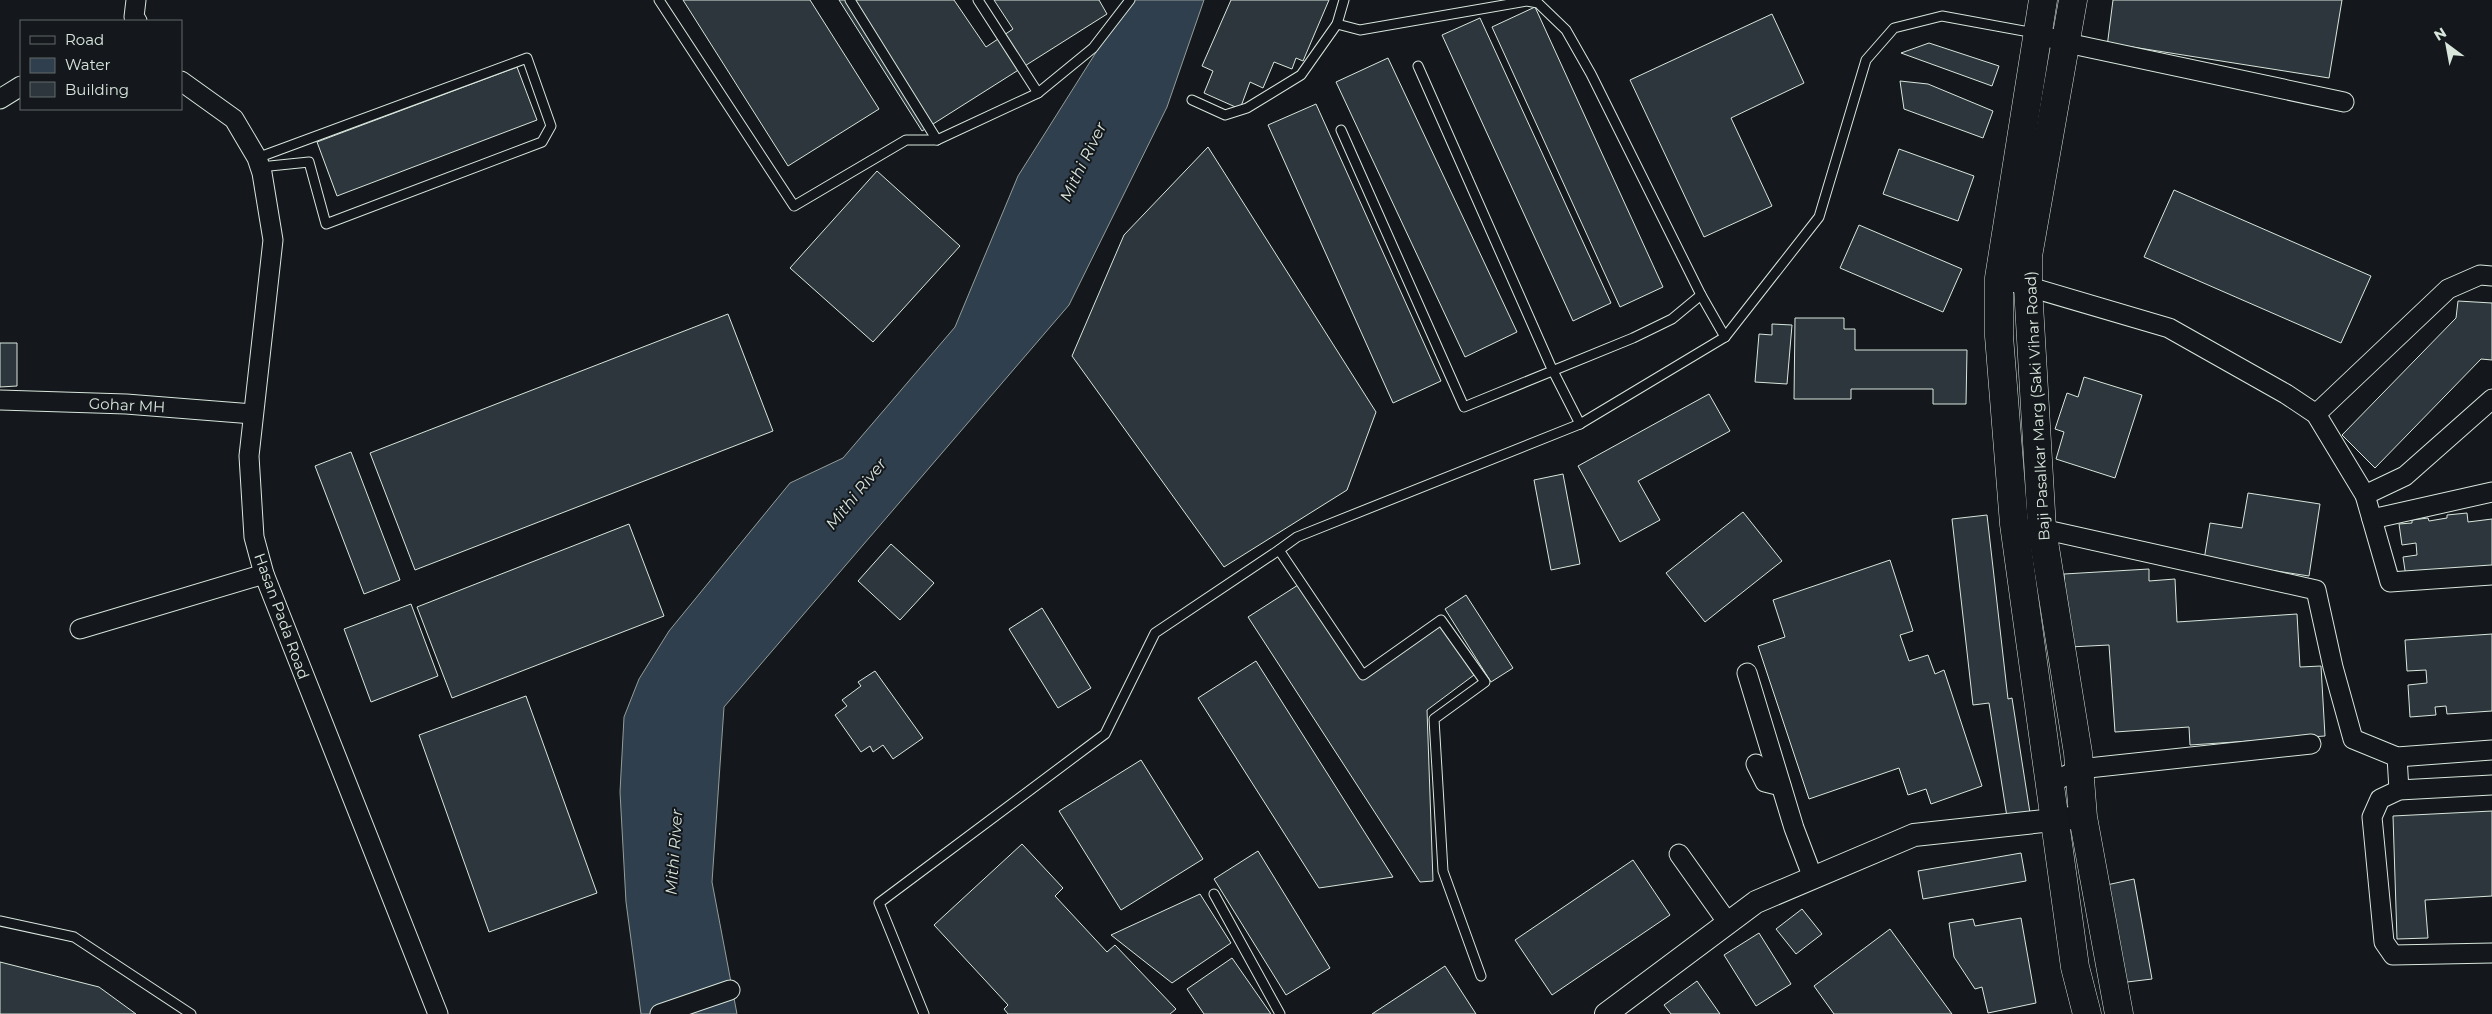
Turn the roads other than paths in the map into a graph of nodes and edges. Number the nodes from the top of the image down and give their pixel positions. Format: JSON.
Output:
{"nodes":[{"id":1,"x":659,"y":0,"type":"edge"},
{"id":2,"x":850,"y":0,"type":"edge"},
{"id":3,"x":978,"y":0,"type":"edge"},
{"id":4,"x":1130,"y":0,"type":"edge"},
{"id":5,"x":1344,"y":0,"type":"edge"},
{"id":6,"x":2043,"y":0,"type":"edge"},
{"id":7,"x":2073,"y":0,"type":"edge"},
{"id":8,"x":1337,"y":24,"type":"junction"},
{"id":9,"x":2038,"y":34,"type":"junction"},
{"id":10,"x":2067,"y":43,"type":"junction"},
{"id":11,"x":1418,"y":66,"type":"dead end"},
{"id":12,"x":182,"y":82,"type":"edge"},
{"id":13,"x":20,"y":87,"type":"edge"},
{"id":14,"x":1038,"y":93,"type":"junction"},
{"id":15,"x":0,"y":99,"type":"edge"},
{"id":16,"x":1192,"y":100,"type":"dead end"},
{"id":17,"x":2344,"y":102,"type":"dead end"},
{"id":18,"x":1341,"y":130,"type":"dead end"},
{"id":19,"x":938,"y":140,"type":"junction"},
{"id":20,"x":259,"y":162,"type":"junction"},
{"id":21,"x":2492,"y":276,"type":"edge"},
{"id":22,"x":1998,"y":278,"type":"junction"},
{"id":23,"x":2028,"y":287,"type":"junction"},
{"id":24,"x":1701,"y":295,"type":"junction"},
{"id":25,"x":1725,"y":337,"type":"junction"},
{"id":26,"x":1552,"y":369,"type":"junction"},
{"id":27,"x":2492,"y":399,"type":"edge"},
{"id":28,"x":0,"y":400,"type":"edge"},
{"id":29,"x":253,"y":414,"type":"junction"},
{"id":30,"x":2316,"y":414,"type":"junction"},
{"id":31,"x":1580,"y":424,"type":"junction"},
{"id":32,"x":2492,"y":492,"type":"edge"},
{"id":33,"x":2365,"y":495,"type":"junction"},
{"id":34,"x":2372,"y":519,"type":"junction"},
{"id":35,"x":2014,"y":524,"type":"junction"},
{"id":36,"x":2042,"y":529,"type":"junction"},
{"id":37,"x":1279,"y":550,"type":"junction"},
{"id":38,"x":264,"y":574,"type":"junction"},
{"id":39,"x":2492,"y":576,"type":"edge"},
{"id":40,"x":80,"y":629,"type":"dead end"},
{"id":41,"x":1747,"y":673,"type":"dead end"},
{"id":42,"x":2311,"y":744,"type":"dead end"},
{"id":43,"x":2492,"y":750,"type":"edge"},
{"id":44,"x":2397,"y":757,"type":"junction"},
{"id":45,"x":2078,"y":761,"type":"junction"},
{"id":46,"x":1756,"y":764,"type":"dead end"},
{"id":47,"x":2051,"y":783,"type":"junction"},
{"id":48,"x":2492,"y":785,"type":"edge"},
{"id":49,"x":1782,"y":786,"type":"junction"},
{"id":50,"x":2399,"y":790,"type":"junction"},
{"id":51,"x":2083,"y":817,"type":"junction"},
{"id":52,"x":2056,"y":820,"type":"junction"},
{"id":53,"x":1679,"y":854,"type":"dead end"},
{"id":54,"x":1813,"y":878,"type":"junction"},
{"id":55,"x":1214,"y":894,"type":"dead end"},
{"id":56,"x":0,"y":921,"type":"edge"},
{"id":57,"x":1728,"y":923,"type":"junction"},
{"id":58,"x":2492,"y":953,"type":"edge"},
{"id":59,"x":1481,"y":976,"type":"dead end"},
{"id":60,"x":730,"y":990,"type":"dead end"},
{"id":61,"x":191,"y":1014,"type":"edge"},
{"id":62,"x":438,"y":1014,"type":"edge"},
{"id":63,"x":660,"y":1014,"type":"edge"},
{"id":64,"x":924,"y":1014,"type":"edge"},
{"id":65,"x":1280,"y":1014,"type":"edge"},
{"id":66,"x":1606,"y":1014,"type":"edge"},
{"id":67,"x":2087,"y":1014,"type":"edge"},
{"id":68,"x":2119,"y":1014,"type":"edge"}],
"edges":[{"from":1,"to":19,"type":"lane"},
{"from":2,"to":19,"type":"lane"},
{"from":3,"to":14,"type":"lane"},
{"from":4,"to":14,"type":"lane"},
{"from":5,"to":8,"type":"lane"},
{"from":6,"to":9,"type":"main road"},
{"from":7,"to":10,"type":"main road","name":"Baji Pasalkar Marg (Saki Vihar Road)"},
{"from":8,"to":16,"type":"lane"},
{"from":8,"to":24,"type":"lane"},
{"from":9,"to":10,"type":"street"},
{"from":9,"to":22,"type":"main road"},
{"from":9,"to":25,"type":"lane"},
{"from":10,"to":17,"type":"street"},
{"from":10,"to":23,"type":"main road","name":"Baji Pasalkar Marg (Saki Vihar Road)"},
{"from":11,"to":26,"type":"lane"},
{"from":12,"to":20,"type":"street","name":"Hasan Pada Road"},
{"from":13,"to":15,"type":"street"},
{"from":14,"to":19,"type":"lane"},
{"from":18,"to":26,"type":"lane"},
{"from":20,"to":20,"type":"lane"},
{"from":20,"to":29,"type":"street","name":"Hasan Pada Road"},
{"from":21,"to":30,"type":"street"},
{"from":22,"to":23,"type":"street"},
{"from":22,"to":35,"type":"main road"},
{"from":23,"to":30,"type":"street"},
{"from":23,"to":36,"type":"main road","name":"Baji Pasalkar Marg (Saki Vihar Road)"},
{"from":24,"to":25,"type":"lane"},
{"from":24,"to":26,"type":"lane"},
{"from":25,"to":31,"type":"lane"},
{"from":26,"to":31,"type":"lane"},
{"from":27,"to":33,"type":"street"},
{"from":28,"to":29,"type":"street","name":"Gohar MH"},
{"from":29,"to":38,"type":"street","name":"Hasan Pada Road"},
{"from":30,"to":33,"type":"street"},
{"from":31,"to":37,"type":"lane"},
{"from":32,"to":34,"type":"street"},
{"from":33,"to":34,"type":"street"},
{"from":34,"to":39,"type":"street"},
{"from":35,"to":36,"type":"street"},
{"from":35,"to":47,"type":"main road"},
{"from":36,"to":44,"type":"street"},
{"from":36,"to":45,"type":"main road","name":"Baji Pasalkar Marg (Saki Vihar Road)"},
{"from":37,"to":59,"type":"lane"},
{"from":37,"to":64,"type":"lane"},
{"from":38,"to":40,"type":"street"},
{"from":38,"to":62,"type":"street","name":"Hasan Pada Road"},
{"from":41,"to":49,"type":"street"},
{"from":42,"to":45,"type":"street"},
{"from":43,"to":44,"type":"street"},
{"from":44,"to":50,"type":"street"},
{"from":45,"to":47,"type":"street"},
{"from":45,"to":51,"type":"main road","name":"Baji Pasalkar Marg (Saki Vihar Road)"},
{"from":46,"to":49,"type":"street"},
{"from":47,"to":52,"type":"main road"},
{"from":48,"to":50,"type":"street"},
{"from":49,"to":54,"type":"street"},
{"from":50,"to":58,"type":"street"},
{"from":51,"to":52,"type":"street"},
{"from":51,"to":68,"type":"main road","name":"Baji Pasalkar Marg (Saki Vihar Road)"},
{"from":52,"to":54,"type":"street"},
{"from":52,"to":67,"type":"main road"},
{"from":53,"to":57,"type":"street"},
{"from":54,"to":57,"type":"street"},
{"from":55,"to":65,"type":"lane"},
{"from":56,"to":61,"type":"lane"},
{"from":57,"to":66,"type":"street"},
{"from":60,"to":63,"type":"street"}]}
